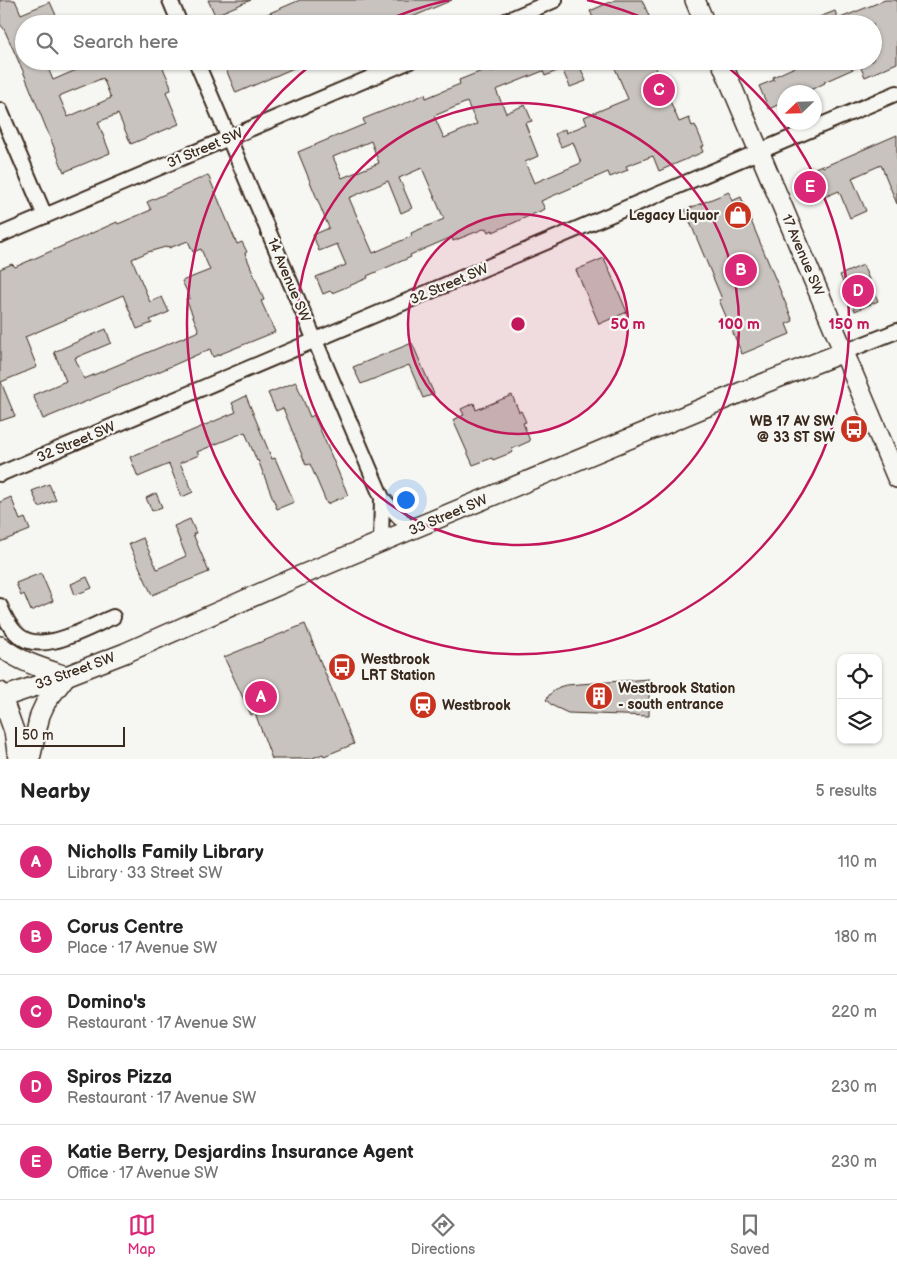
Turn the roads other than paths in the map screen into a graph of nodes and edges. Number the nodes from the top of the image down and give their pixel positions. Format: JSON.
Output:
{"nodes":[{"id":1,"x":170,"y":0,"type":"edge"},
{"id":2,"x":555,"y":0,"type":"edge"},
{"id":3,"x":695,"y":0,"type":"edge"},
{"id":4,"x":176,"y":15,"type":"edge"},
{"id":5,"x":520,"y":15,"type":"edge"},
{"id":6,"x":701,"y":15,"type":"edge"},
{"id":7,"x":200,"y":70,"type":"edge"},
{"id":8,"x":389,"y":70,"type":"edge"},
{"id":9,"x":725,"y":70,"type":"edge"},
{"id":10,"x":897,"y":93,"type":"edge"},
{"id":11,"x":0,"y":110,"type":"edge"},
{"id":12,"x":229,"y":138,"type":"junction"},
{"id":13,"x":760,"y":152,"type":"junction"},
{"id":14,"x":45,"y":216,"type":"junction"},
{"id":15,"x":0,"y":235,"type":"edge"},
{"id":16,"x":897,"y":331,"type":"edge"},
{"id":17,"x":315,"y":341,"type":"junction"},
{"id":18,"x":844,"y":352,"type":"junction"},
{"id":19,"x":0,"y":474,"type":"edge"},
{"id":20,"x":897,"y":478,"type":"edge"},
{"id":21,"x":382,"y":498,"type":"junction"},
{"id":22,"x":412,"y":530,"type":"junction"},
{"id":23,"x":381,"y":543,"type":"junction"},
{"id":24,"x":0,"y":606,"type":"edge"},
{"id":25,"x":113,"y":617,"type":"dead end"},
{"id":26,"x":0,"y":646,"type":"edge"},
{"id":27,"x":66,"y":676,"type":"junction"},
{"id":28,"x":1,"y":696,"type":"edge"},
{"id":29,"x":18,"y":759,"type":"edge"},
{"id":30,"x":30,"y":759,"type":"edge"}],
"edges":[{"from":1,"to":4,"type":"street"},
{"from":2,"to":5,"type":"street"},
{"from":3,"to":6,"type":"street"},
{"from":7,"to":12,"type":"street","name":"14 Avenue SW"},
{"from":8,"to":12,"type":"street","name":"31 Street SW"},
{"from":9,"to":13,"type":"street","name":"17 Avenue SW"},
{"from":10,"to":13,"type":"street","name":"32 Street SW"},
{"from":11,"to":14,"type":"street"},
{"from":12,"to":14,"type":"street","name":"31 Street SW"},
{"from":12,"to":17,"type":"street","name":"14 Avenue SW"},
{"from":13,"to":17,"type":"street","name":"32 Street SW"},
{"from":13,"to":18,"type":"street","name":"17 Avenue SW"},
{"from":14,"to":15,"type":"street","name":"31 Street SW"},
{"from":16,"to":18,"type":"street","name":"33 Street SW"},
{"from":17,"to":19,"type":"street","name":"32 Street SW"},
{"from":17,"to":21,"type":"street","name":"14 Avenue SW"},
{"from":18,"to":20,"type":"street","name":"17 Avenue SW"},
{"from":18,"to":22,"type":"street","name":"33 Street SW"},
{"from":21,"to":22,"type":"street","name":"14 Avenue SW"},
{"from":21,"to":23,"type":"street","name":"14 Avenue SW"},
{"from":22,"to":23,"type":"street","name":"33 Street SW"},
{"from":23,"to":27,"type":"street","name":"33 Street SW"},
{"from":24,"to":25,"type":"street"},
{"from":26,"to":27,"type":"street"},
{"from":27,"to":28,"type":"street","name":"33 Street SW"},
{"from":27,"to":30,"type":"street"},
{"from":28,"to":29,"type":"street"}]}
